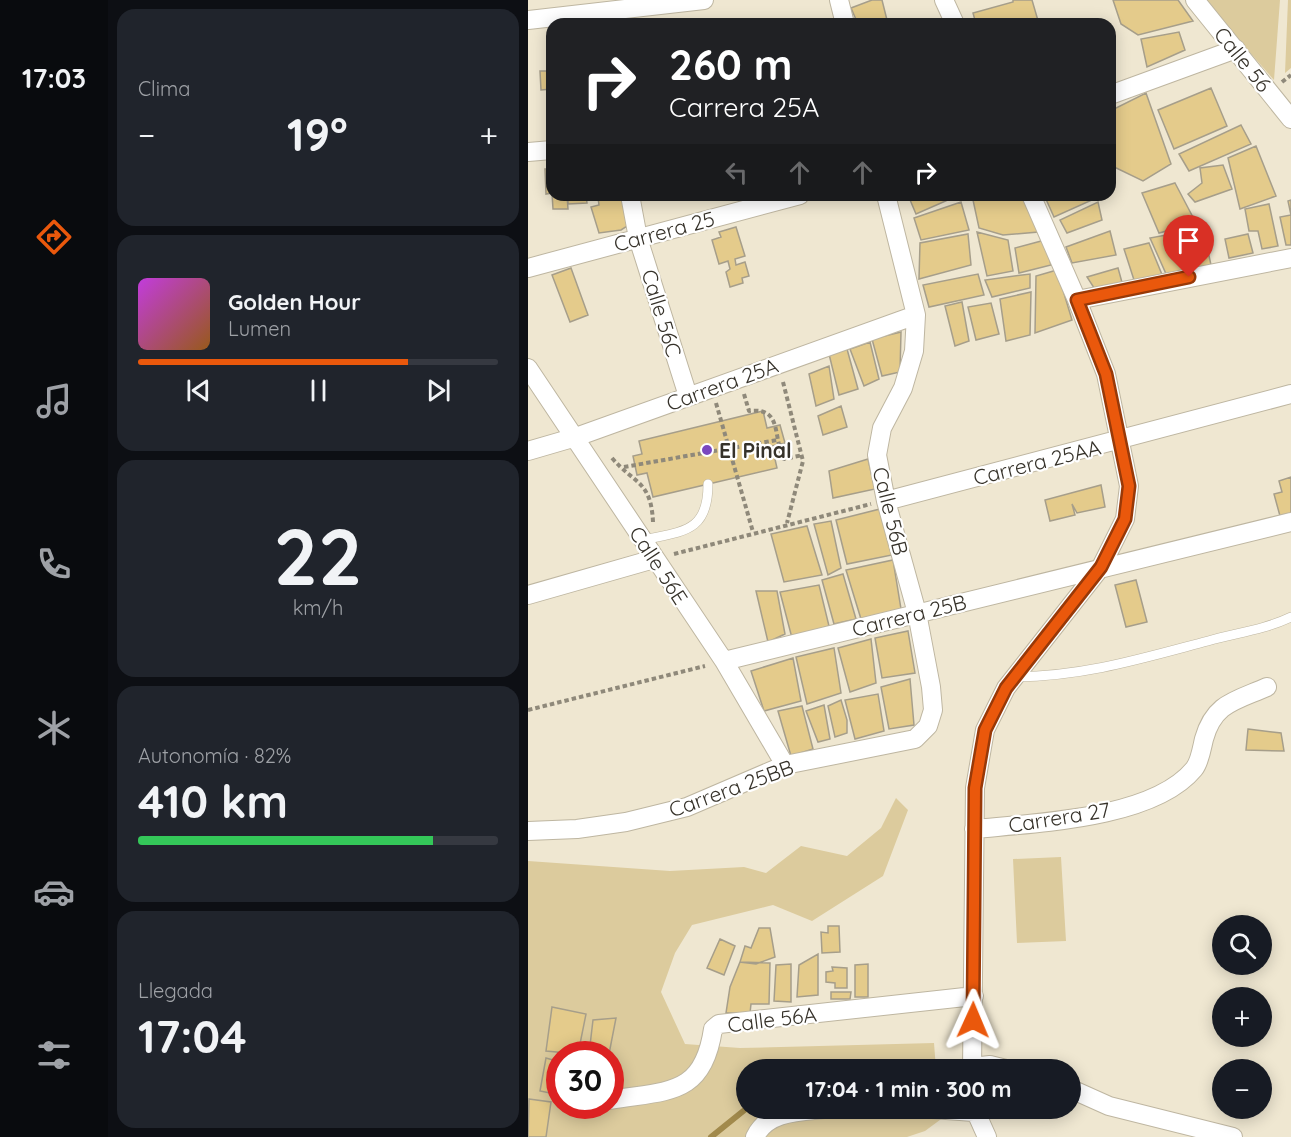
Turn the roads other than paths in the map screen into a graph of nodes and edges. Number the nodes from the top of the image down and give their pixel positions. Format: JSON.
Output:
{"nodes":[{"id":1,"x":704,"y":0,"type":"edge"},
{"id":2,"x":839,"y":0,"type":"edge"},
{"id":3,"x":944,"y":0,"type":"edge"},
{"id":4,"x":1194,"y":0,"type":"edge"},
{"id":5,"x":597,"y":18,"type":"edge"},
{"id":6,"x":844,"y":18,"type":"edge"},
{"id":7,"x":952,"y":18,"type":"edge"},
{"id":8,"x":546,"y":19,"type":"edge"},
{"id":9,"x":528,"y":20,"type":"edge"},
{"id":10,"x":1236,"y":49,"type":"junction"},
{"id":11,"x":1116,"y":93,"type":"edge"},
{"id":12,"x":1291,"y":119,"type":"edge"},
{"id":13,"x":546,"y":150,"type":"edge"},
{"id":14,"x":528,"y":152,"type":"edge"},
{"id":15,"x":631,"y":201,"type":"edge"},
{"id":16,"x":777,"y":201,"type":"edge"},
{"id":17,"x":888,"y":201,"type":"edge"},
{"id":18,"x":1034,"y":201,"type":"edge"},
{"id":19,"x":638,"y":238,"type":"junction"},
{"id":20,"x":1291,"y":258,"type":"edge"},
{"id":21,"x":528,"y":268,"type":"edge"},
{"id":22,"x":1077,"y":300,"type":"junction"},
{"id":23,"x":916,"y":315,"type":"junction"},
{"id":24,"x":528,"y":368,"type":"edge"},
{"id":25,"x":1291,"y":394,"type":"edge"},
{"id":26,"x":688,"y":396,"type":"junction"},
{"id":27,"x":576,"y":437,"type":"junction"},
{"id":28,"x":1120,"y":441,"type":"junction"},
{"id":29,"x":528,"y":451,"type":"edge"},
{"id":30,"x":708,"y":484,"type":"dead end"},
{"id":31,"x":886,"y":501,"type":"junction"},
{"id":32,"x":1291,"y":522,"type":"edge"},
{"id":33,"x":650,"y":539,"type":"junction"},
{"id":34,"x":654,"y":559,"type":"junction"},
{"id":35,"x":1101,"y":567,"type":"junction"},
{"id":36,"x":528,"y":595,"type":"edge"},
{"id":37,"x":917,"y":613,"type":"junction"},
{"id":38,"x":1291,"y":617,"type":"edge"},
{"id":39,"x":724,"y":661,"type":"junction"},
{"id":40,"x":1015,"y":677,"type":"junction"},
{"id":41,"x":1266,"y":687,"type":"dead end"},
{"id":42,"x":928,"y":726,"type":"joint"},
{"id":43,"x":785,"y":765,"type":"junction"},
{"id":44,"x":974,"y":829,"type":"junction"},
{"id":45,"x":528,"y":831,"type":"edge"},
{"id":46,"x":974,"y":996,"type":"junction"},
{"id":47,"x":972,"y":1059,"type":"edge"},
{"id":48,"x":1081,"y":1093,"type":"edge"},
{"id":49,"x":624,"y":1098,"type":"edge"},
{"id":50,"x":769,"y":1119,"type":"edge"},
{"id":51,"x":977,"y":1119,"type":"edge"},
{"id":52,"x":984,"y":1136,"type":"edge"},
{"id":53,"x":755,"y":1137,"type":"edge"},
{"id":54,"x":1233,"y":1137,"type":"edge"}],
"edges":[{"from":1,"to":5,"type":"street"},
{"from":2,"to":6,"type":"street"},
{"from":3,"to":7,"type":"street"},
{"from":4,"to":10,"type":"street","name":"Calle 56"},
{"from":8,"to":9,"type":"street"},
{"from":10,"to":11,"type":"street"},
{"from":10,"to":12,"type":"street","name":"Calle 56"},
{"from":13,"to":14,"type":"street"},
{"from":15,"to":19,"type":"street","name":"Calle 56C"},
{"from":16,"to":19,"type":"street","name":"Carrera 25"},
{"from":17,"to":23,"type":"street","name":"Calle 56B"},
{"from":18,"to":22,"type":"street"},
{"from":19,"to":21,"type":"street","name":"Carrera 25"},
{"from":19,"to":26,"type":"street","name":"Calle 56C"},
{"from":20,"to":22,"type":"street"},
{"from":22,"to":28,"type":"street"},
{"from":23,"to":26,"type":"street","name":"Carrera 25A"},
{"from":23,"to":31,"type":"street","name":"Calle 56B"},
{"from":24,"to":27,"type":"street","name":"Calle 56E"},
{"from":25,"to":28,"type":"street","name":"Carrera 25AA"},
{"from":26,"to":27,"type":"street","name":"Carrera 25A"},
{"from":27,"to":29,"type":"street","name":"Carrera 25A"},
{"from":27,"to":33,"type":"street","name":"Calle 56E"},
{"from":28,"to":31,"type":"street","name":"Carrera 25AA"},
{"from":28,"to":35,"type":"street"},
{"from":30,"to":33,"type":"lane"},
{"from":31,"to":37,"type":"street","name":"Calle 56B"},
{"from":32,"to":35,"type":"street","name":"Carrera 25B"},
{"from":33,"to":34,"type":"street","name":"Calle 56E"},
{"from":34,"to":36,"type":"street"},
{"from":34,"to":39,"type":"street","name":"Calle 56E"},
{"from":35,"to":37,"type":"street","name":"Carrera 25B"},
{"from":35,"to":40,"type":"street"},
{"from":37,"to":39,"type":"street","name":"Carrera 25B"},
{"from":37,"to":42,"type":"street","name":"Calle 56B"},
{"from":38,"to":40,"type":"lane"},
{"from":39,"to":43,"type":"street","name":"Calle 56E"},
{"from":40,"to":44,"type":"street"},
{"from":41,"to":44,"type":"street","name":"Carrera 27"},
{"from":42,"to":43,"type":"street","name":"Carrera 25BB"},
{"from":43,"to":45,"type":"street","name":"Carrera 25BB"},
{"from":44,"to":46,"type":"street"},
{"from":46,"to":47,"type":"street"},
{"from":46,"to":49,"type":"street","name":"Calle 56A"},
{"from":48,"to":54,"type":"street"},
{"from":50,"to":53,"type":"street"},
{"from":51,"to":52,"type":"street"}]}
